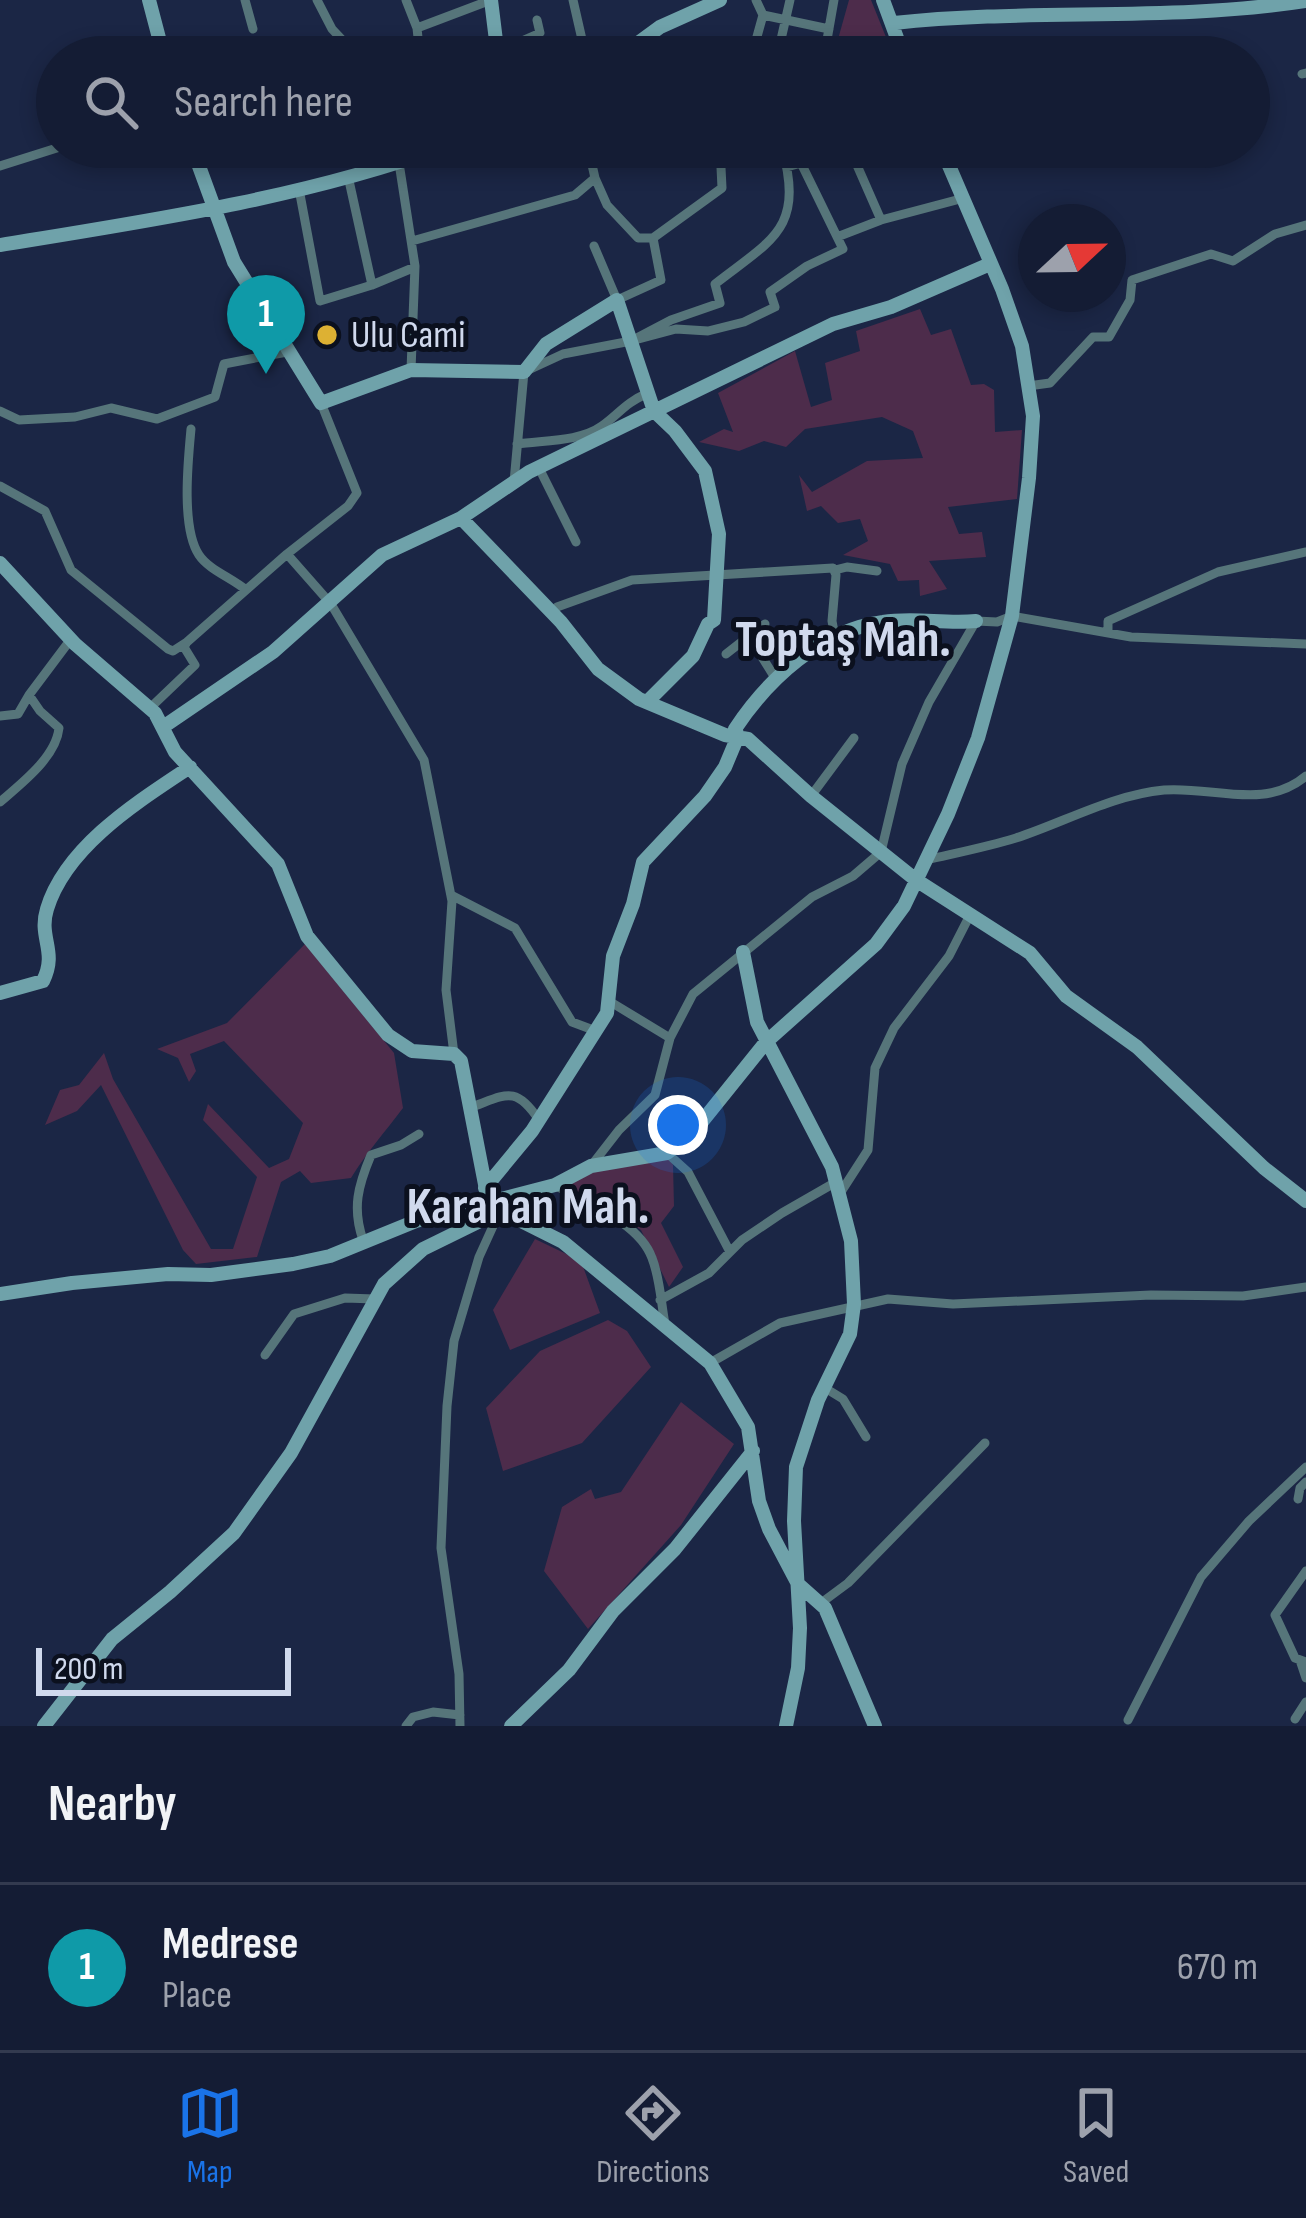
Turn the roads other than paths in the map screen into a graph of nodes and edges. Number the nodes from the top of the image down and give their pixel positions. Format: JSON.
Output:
{"nodes":[{"id":1,"x":148,"y":0,"type":"edge"},
{"id":2,"x":245,"y":0,"type":"edge"},
{"id":3,"x":317,"y":0,"type":"edge"},
{"id":4,"x":406,"y":0,"type":"edge"},
{"id":5,"x":491,"y":0,"type":"edge"},
{"id":6,"x":573,"y":0,"type":"edge"},
{"id":7,"x":720,"y":0,"type":"edge"},
{"id":8,"x":755,"y":0,"type":"edge"},
{"id":9,"x":790,"y":0,"type":"edge"},
{"id":10,"x":834,"y":0,"type":"edge"},
{"id":11,"x":883,"y":0,"type":"edge"},
{"id":12,"x":1306,"y":1,"type":"edge"},
{"id":13,"x":1129,"y":6,"type":"edge"},
{"id":14,"x":975,"y":7,"type":"edge"},
{"id":15,"x":763,"y":15,"type":"junction"},
{"id":16,"x":785,"y":19,"type":"junction"},
{"id":17,"x":537,"y":20,"type":"dead end"},
{"id":18,"x":894,"y":23,"type":"junction"},
{"id":19,"x":417,"y":28,"type":"junction"},
{"id":20,"x":254,"y":29,"type":"dead end"},
{"id":21,"x":829,"y":29,"type":"junction"},
{"id":22,"x":158,"y":36,"type":"edge"},
{"id":23,"x":338,"y":36,"type":"edge"},
{"id":24,"x":417,"y":36,"type":"edge"},
{"id":25,"x":496,"y":36,"type":"edge"},
{"id":26,"x":534,"y":36,"type":"edge"},
{"id":27,"x":581,"y":36,"type":"edge"},
{"id":28,"x":648,"y":36,"type":"edge"},
{"id":29,"x":757,"y":36,"type":"edge"},
{"id":30,"x":781,"y":36,"type":"edge"},
{"id":31,"x":828,"y":36,"type":"edge"},
{"id":32,"x":898,"y":36,"type":"edge"},
{"id":33,"x":36,"y":155,"type":"edge"},
{"id":34,"x":0,"y":166,"type":"edge"},
{"id":35,"x":200,"y":168,"type":"edge"},
{"id":36,"x":379,"y":168,"type":"edge"},
{"id":37,"x":400,"y":168,"type":"edge"},
{"id":38,"x":593,"y":168,"type":"edge"},
{"id":39,"x":721,"y":168,"type":"edge"},
{"id":40,"x":787,"y":168,"type":"edge"},
{"id":41,"x":803,"y":168,"type":"edge"},
{"id":42,"x":858,"y":168,"type":"edge"},
{"id":43,"x":950,"y":168,"type":"edge"},
{"id":44,"x":348,"y":176,"type":"junction"},
{"id":45,"x":596,"y":178,"type":"junction"},
{"id":46,"x":299,"y":187,"type":"junction"},
{"id":47,"x":964,"y":198,"type":"junction"},
{"id":48,"x":214,"y":207,"type":"junction"},
{"id":49,"x":881,"y":220,"type":"junction"},
{"id":50,"x":1306,"y":224,"type":"edge"},
{"id":51,"x":837,"y":237,"type":"junction"},
{"id":52,"x":652,"y":238,"type":"junction"},
{"id":53,"x":412,"y":241,"type":"junction"},
{"id":54,"x":0,"y":245,"type":"edge"},
{"id":55,"x":594,"y":246,"type":"dead end"},
{"id":56,"x":990,"y":264,"type":"junction"},
{"id":57,"x":415,"y":267,"type":"junction"},
{"id":58,"x":372,"y":285,"type":"junction"},
{"id":59,"x":617,"y":300,"type":"junction"},
{"id":60,"x":632,"y":341,"type":"junction"},
{"id":61,"x":287,"y":352,"type":"junction"},
{"id":62,"x":411,"y":370,"type":"junction"},
{"id":63,"x":524,"y":372,"type":"junction"},
{"id":64,"x":1028,"y":386,"type":"junction"},
{"id":65,"x":648,"y":393,"type":"junction"},
{"id":66,"x":320,"y":403,"type":"junction"},
{"id":67,"x":0,"y":411,"type":"edge"},
{"id":68,"x":654,"y":411,"type":"junction"},
{"id":69,"x":191,"y":429,"type":"dead end"},
{"id":70,"x":518,"y":444,"type":"junction"},
{"id":71,"x":538,"y":467,"type":"junction"},
{"id":72,"x":514,"y":482,"type":"junction"},
{"id":73,"x":0,"y":487,"type":"edge"},
{"id":74,"x":461,"y":518,"type":"junction"},
{"id":75,"x":576,"y":542,"type":"dead end"},
{"id":76,"x":1306,"y":552,"type":"edge"},
{"id":77,"x":287,"y":554,"type":"junction"},
{"id":78,"x":0,"y":563,"type":"edge"},
{"id":79,"x":835,"y":570,"type":"junction"},
{"id":80,"x":878,"y":571,"type":"dead end"},
{"id":81,"x":717,"y":575,"type":"junction"},
{"id":82,"x":246,"y":590,"type":"junction"},
{"id":83,"x":331,"y":604,"type":"junction"},
{"id":84,"x":553,"y":614,"type":"junction"},
{"id":85,"x":1012,"y":616,"type":"junction"},
{"id":86,"x":976,"y":621,"type":"junction"},
{"id":87,"x":765,"y":624,"type":"dead end"},
{"id":88,"x":1108,"y":633,"type":"junction"},
{"id":89,"x":748,"y":636,"type":"junction"},
{"id":90,"x":835,"y":637,"type":"junction"},
{"id":91,"x":70,"y":640,"type":"junction"},
{"id":92,"x":187,"y":642,"type":"junction"},
{"id":93,"x":1306,"y":644,"type":"edge"},
{"id":94,"x":726,"y":654,"type":"dead end"},
{"id":95,"x":777,"y":682,"type":"junction"},
{"id":96,"x":29,"y":694,"type":"junction"},
{"id":97,"x":647,"y":702,"type":"junction"},
{"id":98,"x":150,"y":708,"type":"junction"},
{"id":99,"x":0,"y":716,"type":"edge"},
{"id":100,"x":163,"y":727,"type":"junction"},
{"id":101,"x":738,"y":736,"type":"junction"},
{"id":102,"x":854,"y":738,"type":"dead end"},
{"id":103,"x":190,"y":767,"type":"junction"},
{"id":104,"x":1306,"y":776,"type":"edge"},
{"id":105,"x":811,"y":796,"type":"junction"},
{"id":106,"x":0,"y":802,"type":"edge"},
{"id":107,"x":881,"y":852,"type":"junction"},
{"id":108,"x":926,"y":860,"type":"junction"},
{"id":109,"x":916,"y":880,"type":"junction"},
{"id":110,"x":451,"y":895,"type":"junction"},
{"id":111,"x":970,"y":915,"type":"junction"},
{"id":112,"x":743,"y":952,"type":"junction"},
{"id":113,"x":0,"y":994,"type":"edge"},
{"id":114,"x":609,"y":1001,"type":"junction"},
{"id":115,"x":596,"y":1031,"type":"junction"},
{"id":116,"x":670,"y":1038,"type":"junction"},
{"id":117,"x":766,"y":1042,"type":"junction"},
{"id":118,"x":454,"y":1054,"type":"junction"},
{"id":119,"x":469,"y":1108,"type":"junction"},
{"id":120,"x":538,"y":1120,"type":"junction"},
{"id":121,"x":419,"y":1134,"type":"dead end"},
{"id":122,"x":667,"y":1153,"type":"junction"},
{"id":123,"x":591,"y":1166,"type":"junction"},
{"id":124,"x":555,"y":1185,"type":"junction"},
{"id":125,"x":485,"y":1188,"type":"junction"},
{"id":126,"x":837,"y":1189,"type":"junction"},
{"id":127,"x":1306,"y":1201,"type":"edge"},
{"id":128,"x":494,"y":1208,"type":"junction"},
{"id":129,"x":363,"y":1240,"type":"junction"},
{"id":130,"x":730,"y":1252,"type":"junction"},
{"id":131,"x":1306,"y":1287,"type":"edge"},
{"id":132,"x":0,"y":1294,"type":"edge"},
{"id":133,"x":375,"y":1299,"type":"junction"},
{"id":134,"x":661,"y":1300,"type":"junction"},
{"id":135,"x":854,"y":1304,"type":"junction"},
{"id":136,"x":665,"y":1326,"type":"junction"},
{"id":137,"x":265,"y":1355,"type":"dead end"},
{"id":138,"x":710,"y":1363,"type":"junction"},
{"id":139,"x":825,"y":1388,"type":"junction"},
{"id":140,"x":866,"y":1437,"type":"dead end"},
{"id":141,"x":985,"y":1443,"type":"dead end"},
{"id":142,"x":753,"y":1451,"type":"junction"},
{"id":143,"x":1306,"y":1467,"type":"edge"},
{"id":144,"x":1306,"y":1482,"type":"edge"},
{"id":145,"x":1298,"y":1499,"type":"dead end"},
{"id":146,"x":1306,"y":1571,"type":"edge"},
{"id":147,"x":798,"y":1584,"type":"junction"},
{"id":148,"x":821,"y":1603,"type":"junction"},
{"id":149,"x":1303,"y":1661,"type":"edge"},
{"id":150,"x":1306,"y":1678,"type":"edge"},
{"id":151,"x":1306,"y":1702,"type":"edge"},
{"id":152,"x":1295,"y":1719,"type":"dead end"},
{"id":153,"x":460,"y":1720,"type":"edge"},
{"id":154,"x":1128,"y":1720,"type":"dead end"},
{"id":155,"x":44,"y":1726,"type":"edge"},
{"id":156,"x":406,"y":1726,"type":"edge"},
{"id":157,"x":511,"y":1726,"type":"edge"},
{"id":158,"x":786,"y":1726,"type":"edge"},
{"id":159,"x":875,"y":1726,"type":"edge"}],
"edges":[{"from":1,"to":22,"type":"street"},
{"from":2,"to":20,"type":"street"},
{"from":3,"to":23,"type":"street"},
{"from":4,"to":19,"type":"street"},
{"from":5,"to":19,"type":"street"},
{"from":5,"to":25,"type":"street"},
{"from":6,"to":27,"type":"street"},
{"from":7,"to":28,"type":"street"},
{"from":8,"to":15,"type":"street"},
{"from":9,"to":16,"type":"street"},
{"from":10,"to":21,"type":"street"},
{"from":11,"to":18,"type":"street"},
{"from":12,"to":13,"type":"street"},
{"from":13,"to":14,"type":"street"},
{"from":14,"to":18,"type":"street"},
{"from":15,"to":16,"type":"street"},
{"from":15,"to":29,"type":"street"},
{"from":16,"to":21,"type":"street"},
{"from":16,"to":30,"type":"street"},
{"from":17,"to":26,"type":"street"},
{"from":18,"to":32,"type":"street"},
{"from":19,"to":24,"type":"street"},
{"from":21,"to":31,"type":"street"},
{"from":33,"to":34,"type":"street"},
{"from":35,"to":48,"type":"street"},
{"from":36,"to":44,"type":"street"},
{"from":37,"to":53,"type":"street"},
{"from":38,"to":45,"type":"street"},
{"from":39,"to":52,"type":"street"},
{"from":40,"to":60,"type":"street"},
{"from":41,"to":51,"type":"street"},
{"from":42,"to":49,"type":"street"},
{"from":43,"to":47,"type":"street"},
{"from":44,"to":46,"type":"street"},
{"from":44,"to":58,"type":"street"},
{"from":45,"to":52,"type":"street"},
{"from":45,"to":53,"type":"street"},
{"from":46,"to":48,"type":"street"},
{"from":46,"to":58,"type":"street"},
{"from":47,"to":49,"type":"street"},
{"from":47,"to":56,"type":"street"},
{"from":48,"to":54,"type":"street"},
{"from":48,"to":61,"type":"street"},
{"from":49,"to":51,"type":"street"},
{"from":50,"to":64,"type":"street"},
{"from":51,"to":60,"type":"street"},
{"from":52,"to":59,"type":"street"},
{"from":53,"to":57,"type":"street"},
{"from":55,"to":59,"type":"street"},
{"from":56,"to":64,"type":"street"},
{"from":56,"to":68,"type":"street"},
{"from":57,"to":58,"type":"street"},
{"from":57,"to":62,"type":"street"},
{"from":59,"to":60,"type":"street"},
{"from":59,"to":63,"type":"street"},
{"from":60,"to":63,"type":"street"},
{"from":60,"to":65,"type":"street"},
{"from":61,"to":66,"type":"street"},
{"from":61,"to":67,"type":"street"},
{"from":62,"to":63,"type":"street"},
{"from":62,"to":66,"type":"street"},
{"from":63,"to":70,"type":"street"},
{"from":64,"to":85,"type":"street"},
{"from":65,"to":68,"type":"street"},
{"from":65,"to":70,"type":"street"},
{"from":66,"to":77,"type":"street"},
{"from":68,"to":71,"type":"street"},
{"from":68,"to":81,"type":"street"},
{"from":69,"to":82,"type":"street"},
{"from":70,"to":72,"type":"street"},
{"from":71,"to":72,"type":"street"},
{"from":71,"to":75,"type":"street"},
{"from":72,"to":74,"type":"street"},
{"from":73,"to":92,"type":"street"},
{"from":74,"to":83,"type":"street"},
{"from":74,"to":84,"type":"street"},
{"from":76,"to":88,"type":"street"},
{"from":77,"to":82,"type":"street"},
{"from":77,"to":83,"type":"street"},
{"from":78,"to":91,"type":"street"},
{"from":79,"to":80,"type":"street"},
{"from":79,"to":81,"type":"street"},
{"from":79,"to":90,"type":"street"},
{"from":81,"to":84,"type":"street"},
{"from":81,"to":97,"type":"street"},
{"from":82,"to":92,"type":"street"},
{"from":83,"to":100,"type":"street"},
{"from":83,"to":110,"type":"street"},
{"from":84,"to":97,"type":"street"},
{"from":85,"to":86,"type":"street"},
{"from":85,"to":88,"type":"street"},
{"from":85,"to":108,"type":"street"},
{"from":86,"to":90,"type":"street"},
{"from":86,"to":107,"type":"street"},
{"from":87,"to":89,"type":"street"},
{"from":88,"to":93,"type":"street"},
{"from":89,"to":94,"type":"street"},
{"from":89,"to":95,"type":"street"},
{"from":90,"to":95,"type":"street"},
{"from":91,"to":96,"type":"street"},
{"from":91,"to":98,"type":"street"},
{"from":92,"to":98,"type":"street"},
{"from":95,"to":101,"type":"street"},
{"from":96,"to":99,"type":"street"},
{"from":96,"to":106,"type":"street"},
{"from":97,"to":101,"type":"street"},
{"from":98,"to":100,"type":"street"},
{"from":100,"to":103,"type":"street"},
{"from":101,"to":105,"type":"street"},
{"from":101,"to":114,"type":"street"},
{"from":102,"to":105,"type":"street"},
{"from":103,"to":113,"type":"street"},
{"from":103,"to":118,"type":"street"},
{"from":104,"to":108,"type":"street"},
{"from":105,"to":107,"type":"street"},
{"from":107,"to":109,"type":"street"},
{"from":107,"to":112,"type":"street"},
{"from":108,"to":109,"type":"street"},
{"from":109,"to":111,"type":"street"},
{"from":109,"to":117,"type":"street"},
{"from":110,"to":115,"type":"street"},
{"from":110,"to":118,"type":"street"},
{"from":111,"to":126,"type":"street"},
{"from":111,"to":127,"type":"street"},
{"from":112,"to":116,"type":"street"},
{"from":112,"to":117,"type":"street"},
{"from":114,"to":115,"type":"street"},
{"from":114,"to":116,"type":"street"},
{"from":115,"to":120,"type":"street"},
{"from":116,"to":123,"type":"street"},
{"from":117,"to":122,"type":"street"},
{"from":117,"to":126,"type":"street"},
{"from":118,"to":119,"type":"street"},
{"from":119,"to":120,"type":"street"},
{"from":119,"to":125,"type":"street"},
{"from":120,"to":125,"type":"street"},
{"from":121,"to":129,"type":"street"},
{"from":122,"to":123,"type":"street"},
{"from":122,"to":130,"type":"street"},
{"from":123,"to":124,"type":"street"},
{"from":124,"to":128,"type":"street"},
{"from":124,"to":134,"type":"street"},
{"from":125,"to":128,"type":"street"},
{"from":126,"to":130,"type":"street"},
{"from":126,"to":135,"type":"street"},
{"from":128,"to":129,"type":"street"},
{"from":128,"to":133,"type":"street"},
{"from":128,"to":136,"type":"street"},
{"from":128,"to":153,"type":"street"},
{"from":129,"to":132,"type":"street"},
{"from":130,"to":134,"type":"street"},
{"from":131,"to":135,"type":"street"},
{"from":133,"to":137,"type":"street"},
{"from":133,"to":155,"type":"street"},
{"from":134,"to":136,"type":"street"},
{"from":135,"to":138,"type":"street"},
{"from":135,"to":139,"type":"street"},
{"from":136,"to":138,"type":"street"},
{"from":138,"to":142,"type":"street"},
{"from":139,"to":140,"type":"street"},
{"from":139,"to":147,"type":"street"},
{"from":141,"to":148,"type":"street"},
{"from":142,"to":147,"type":"street"},
{"from":142,"to":157,"type":"street"},
{"from":143,"to":154,"type":"street"},
{"from":144,"to":145,"type":"street"},
{"from":146,"to":149,"type":"street"},
{"from":147,"to":148,"type":"street"},
{"from":147,"to":158,"type":"street"},
{"from":148,"to":159,"type":"street"},
{"from":149,"to":150,"type":"street"},
{"from":151,"to":152,"type":"street"},
{"from":153,"to":156,"type":"street"}]}
